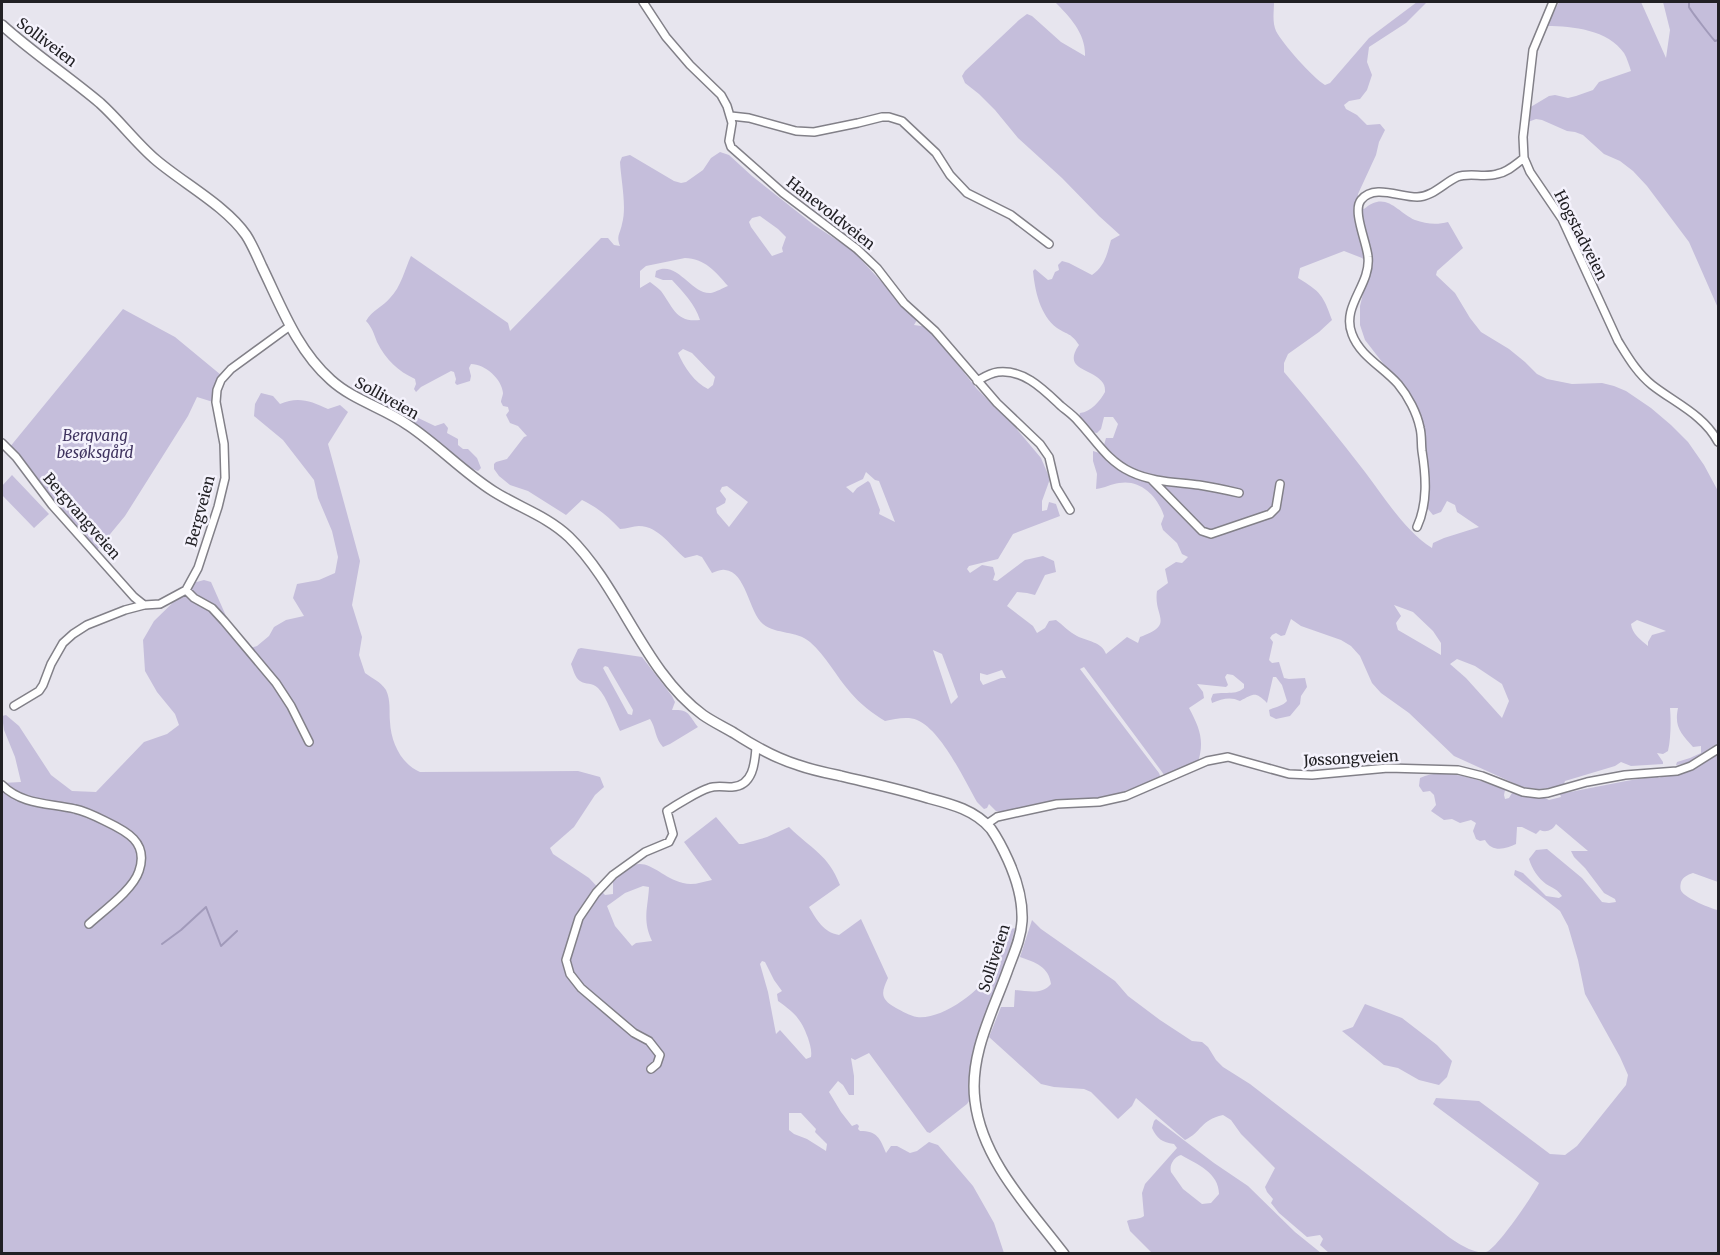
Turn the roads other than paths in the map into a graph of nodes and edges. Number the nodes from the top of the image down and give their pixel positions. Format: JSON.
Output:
{"nodes":[{"id":1,"x":643,"y":2,"type":"edge"},
{"id":2,"x":1553,"y":2,"type":"edge"},
{"id":3,"x":2,"y":25,"type":"edge"},
{"id":4,"x":731,"y":116,"type":"junction"},
{"id":5,"x":1524,"y":158,"type":"junction"},
{"id":6,"x":1049,"y":244,"type":"dead end"},
{"id":7,"x":290,"y":326,"type":"junction"},
{"id":8,"x":977,"y":381,"type":"junction"},
{"id":9,"x":1719,"y":442,"type":"edge"},
{"id":10,"x":2,"y":443,"type":"edge"},
{"id":11,"x":1152,"y":480,"type":"junction"},
{"id":12,"x":1280,"y":483,"type":"dead end"},
{"id":13,"x":1239,"y":493,"type":"dead end"},
{"id":14,"x":1071,"y":510,"type":"dead end"},
{"id":15,"x":1418,"y":527,"type":"dead end"},
{"id":16,"x":186,"y":590,"type":"junction"},
{"id":17,"x":144,"y":605,"type":"junction"},
{"id":18,"x":14,"y":706,"type":"dead end"},
{"id":19,"x":309,"y":742,"type":"dead end"},
{"id":20,"x":756,"y":747,"type":"junction"},
{"id":21,"x":1719,"y":749,"type":"edge"},
{"id":22,"x":2,"y":785,"type":"edge"},
{"id":23,"x":987,"y":824,"type":"junction"},
{"id":24,"x":88,"y":924,"type":"dead end"},
{"id":25,"x":651,"y":1069,"type":"dead end"},
{"id":26,"x":1064,"y":1254,"type":"edge"}],
"edges":[{"from":1,"to":4,"type":"street","name":"Hanevoldveien"},
{"from":2,"to":5,"type":"street","name":"Hogstadveien"},
{"from":3,"to":7,"type":"street","name":"Solliveien"},
{"from":4,"to":6,"type":"street"},
{"from":4,"to":8,"type":"street","name":"Hanevoldveien"},
{"from":5,"to":9,"type":"street","name":"Hogstadveien"},
{"from":5,"to":15,"type":"street"},
{"from":7,"to":16,"type":"street","name":"Bergveien"},
{"from":7,"to":20,"type":"street","name":"Solliveien"},
{"from":8,"to":11,"type":"street"},
{"from":8,"to":14,"type":"street","name":"Hanevoldveien"},
{"from":10,"to":17,"type":"street","name":"Bergvangveien"},
{"from":11,"to":12,"type":"street"},
{"from":11,"to":13,"type":"street"},
{"from":16,"to":17,"type":"street"},
{"from":16,"to":19,"type":"street"},
{"from":17,"to":18,"type":"street"},
{"from":20,"to":23,"type":"street","name":"Solliveien"},
{"from":20,"to":25,"type":"street"},
{"from":21,"to":23,"type":"street","name":"Jøssongveien"},
{"from":22,"to":24,"type":"street"},
{"from":23,"to":26,"type":"street","name":"Solliveien"}]}
